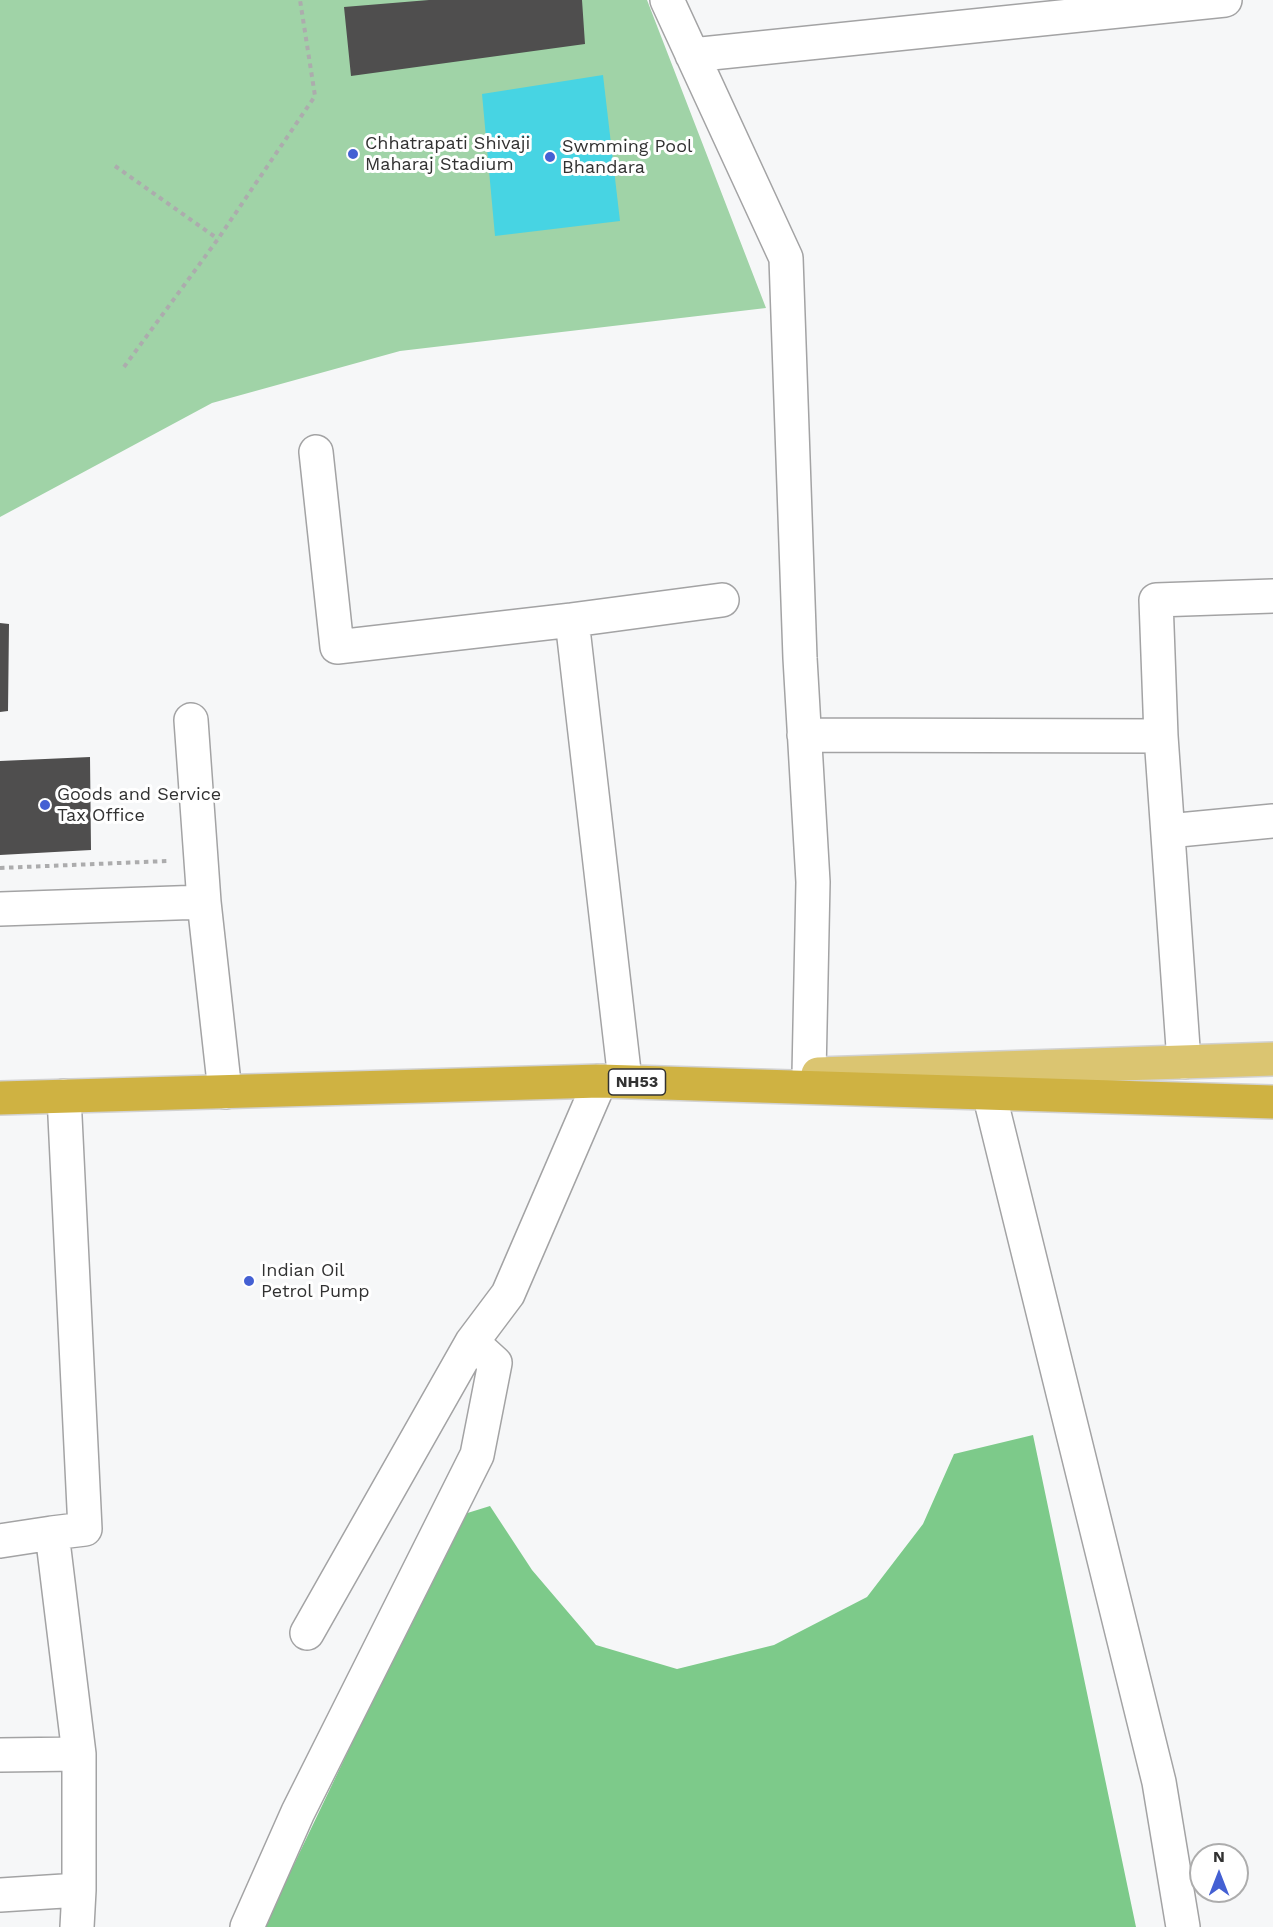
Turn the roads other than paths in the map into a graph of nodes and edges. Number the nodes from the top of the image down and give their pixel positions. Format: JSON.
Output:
{"nodes":[{"id":1,"x":668,"y":0,"type":"edge"},
{"id":2,"x":1225,"y":0,"type":"edge"},
{"id":3,"x":692,"y":55,"type":"junction"},
{"id":4,"x":316,"y":452,"type":"dead end"},
{"id":5,"x":1273,"y":596,"type":"edge"},
{"id":6,"x":722,"y":600,"type":"dead end"},
{"id":7,"x":572,"y":620,"type":"junction"},
{"id":8,"x":191,"y":720,"type":"dead end"},
{"id":9,"x":804,"y":735,"type":"junction"},
{"id":10,"x":1161,"y":736,"type":"junction"},
{"id":11,"x":1273,"y":820,"type":"edge"},
{"id":12,"x":1168,"y":831,"type":"junction"},
{"id":13,"x":204,"y":902,"type":"junction"},
{"id":14,"x":0,"y":909,"type":"edge"},
{"id":15,"x":1273,"y":1059,"type":"edge"},
{"id":16,"x":1185,"y":1062,"type":"junction"},
{"id":17,"x":809,"y":1074,"type":"junction"},
{"id":18,"x":613,"y":1081,"type":"junction"},
{"id":19,"x":225,"y":1092,"type":"junction"},
{"id":20,"x":989,"y":1093,"type":"junction"},
{"id":21,"x":64,"y":1096,"type":"junction"},
{"id":22,"x":0,"y":1098,"type":"edge"},
{"id":23,"x":1273,"y":1102,"type":"edge"},
{"id":24,"x":471,"y":1342,"type":"junction"},
{"id":25,"x":52,"y":1533,"type":"junction"},
{"id":26,"x":0,"y":1541,"type":"edge"},
{"id":27,"x":307,"y":1633,"type":"dead end"},
{"id":28,"x":79,"y":1754,"type":"junction"},
{"id":29,"x":0,"y":1755,"type":"edge"},
{"id":30,"x":79,"y":1890,"type":"junction"},
{"id":31,"x":0,"y":1895,"type":"edge"},
{"id":32,"x":77,"y":1927,"type":"edge"},
{"id":33,"x":247,"y":1927,"type":"edge"},
{"id":34,"x":1183,"y":1927,"type":"edge"}],
"edges":[{"from":1,"to":3,"type":"street"},
{"from":2,"to":3,"type":"street"},
{"from":3,"to":9,"type":"street"},
{"from":4,"to":7,"type":"street"},
{"from":5,"to":10,"type":"street"},
{"from":6,"to":7,"type":"street"},
{"from":7,"to":18,"type":"street"},
{"from":8,"to":13,"type":"street"},
{"from":9,"to":10,"type":"street"},
{"from":9,"to":17,"type":"street"},
{"from":10,"to":12,"type":"street"},
{"from":11,"to":12,"type":"street"},
{"from":12,"to":16,"type":"street"},
{"from":13,"to":14,"type":"street"},
{"from":13,"to":19,"type":"street"},
{"from":15,"to":16,"type":"main road"},
{"from":16,"to":17,"type":"main road"},
{"from":17,"to":18,"type":"main road"},
{"from":18,"to":19,"type":"highway","number":"NH53"},
{"from":18,"to":20,"type":"highway","number":"NH53"},
{"from":18,"to":24,"type":"street"},
{"from":19,"to":21,"type":"highway","number":"NH53"},
{"from":20,"to":23,"type":"highway","number":"NH53"},
{"from":20,"to":34,"type":"street"},
{"from":21,"to":22,"type":"highway","number":"NH53"},
{"from":21,"to":25,"type":"street"},
{"from":24,"to":27,"type":"street"},
{"from":24,"to":33,"type":"street"},
{"from":25,"to":26,"type":"street"},
{"from":25,"to":28,"type":"street"},
{"from":28,"to":29,"type":"street"},
{"from":28,"to":30,"type":"street"},
{"from":30,"to":31,"type":"street"},
{"from":30,"to":32,"type":"street"}]}
